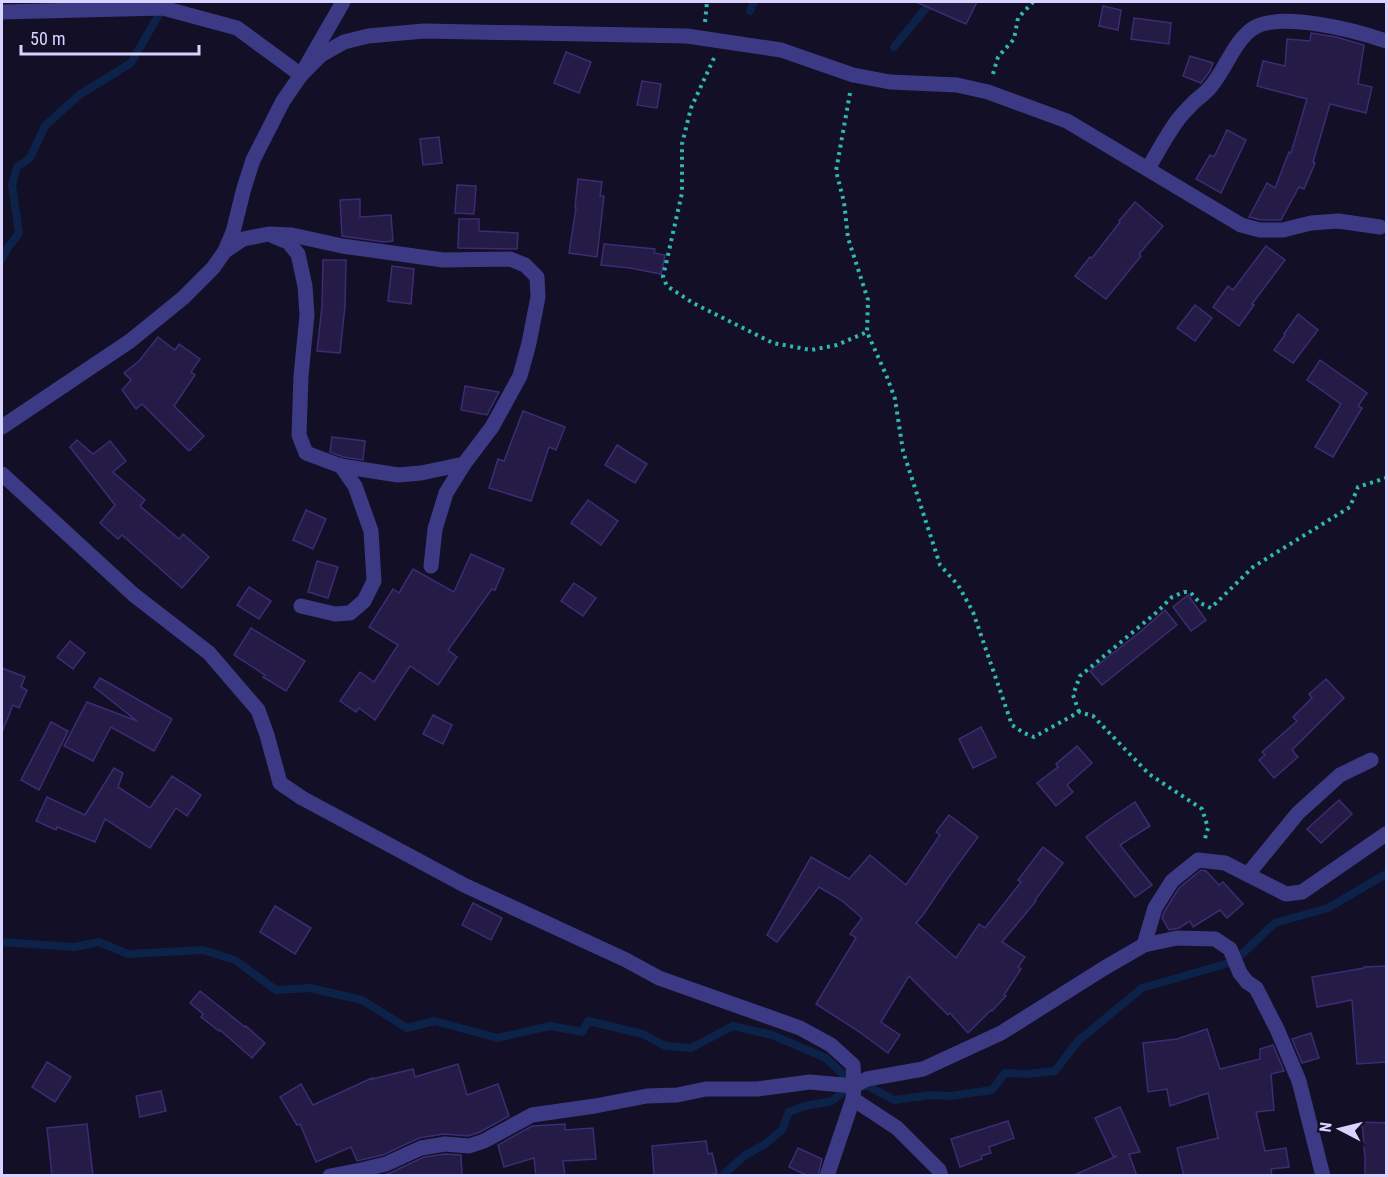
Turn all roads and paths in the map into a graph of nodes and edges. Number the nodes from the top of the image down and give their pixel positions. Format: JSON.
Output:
{"nodes":[{"id":1,"x":343,"y":2,"type":"edge"},
{"id":2,"x":1033,"y":2,"type":"edge"},
{"id":3,"x":2,"y":12,"type":"edge"},
{"id":4,"x":721,"y":41,"type":"junction"},
{"id":5,"x":1386,"y":41,"type":"edge"},
{"id":6,"x":301,"y":75,"type":"junction"},
{"id":7,"x":853,"y":75,"type":"junction"},
{"id":8,"x":988,"y":92,"type":"junction"},
{"id":9,"x":1148,"y":169,"type":"junction"},
{"id":10,"x":1380,"y":227,"type":"dead end"},
{"id":11,"x":269,"y":234,"type":"junction"},
{"id":12,"x":225,"y":251,"type":"junction"},
{"id":13,"x":867,"y":332,"type":"junction"},
{"id":14,"x":2,"y":426,"type":"edge"},
{"id":15,"x":464,"y":464,"type":"junction"},
{"id":16,"x":341,"y":466,"type":"junction"},
{"id":17,"x":2,"y":474,"type":"edge"},
{"id":18,"x":1386,"y":478,"type":"edge"},
{"id":19,"x":431,"y":566,"type":"dead end"},
{"id":20,"x":301,"y":606,"type":"dead end"},
{"id":21,"x":1079,"y":712,"type":"junction"},
{"id":22,"x":1371,"y":760,"type":"dead end"},
{"id":23,"x":1386,"y":834,"type":"edge"},
{"id":24,"x":1198,"y":860,"type":"junction"},
{"id":25,"x":1248,"y":874,"type":"junction"},
{"id":26,"x":1144,"y":945,"type":"junction"},
{"id":27,"x":853,"y":1092,"type":"junction"},
{"id":28,"x":330,"y":1176,"type":"edge"},
{"id":29,"x":828,"y":1176,"type":"edge"},
{"id":30,"x":941,"y":1176,"type":"edge"},
{"id":31,"x":1323,"y":1176,"type":"edge"}],
"edges":[{"from":1,"to":6,"type":"street"},
{"from":2,"to":8,"type":"path"},
{"from":3,"to":6,"type":"street"},
{"from":4,"to":6,"type":"street"},
{"from":4,"to":7,"type":"street"},
{"from":4,"to":13,"type":"path"},
{"from":5,"to":9,"type":"street"},
{"from":6,"to":12,"type":"street"},
{"from":7,"to":8,"type":"street"},
{"from":7,"to":13,"type":"path"},
{"from":8,"to":9,"type":"street"},
{"from":9,"to":10,"type":"street"},
{"from":11,"to":12,"type":"street"},
{"from":11,"to":15,"type":"street"},
{"from":11,"to":16,"type":"street"},
{"from":12,"to":14,"type":"street"},
{"from":13,"to":21,"type":"path"},
{"from":15,"to":16,"type":"street"},
{"from":15,"to":19,"type":"street"},
{"from":16,"to":20,"type":"street"},
{"from":17,"to":27,"type":"street"},
{"from":18,"to":21,"type":"path"},
{"from":21,"to":24,"type":"path"},
{"from":22,"to":25,"type":"street"},
{"from":23,"to":25,"type":"street"},
{"from":24,"to":25,"type":"street"},
{"from":24,"to":26,"type":"street"},
{"from":26,"to":27,"type":"street"},
{"from":26,"to":31,"type":"street"},
{"from":27,"to":28,"type":"street"},
{"from":27,"to":29,"type":"street"},
{"from":27,"to":30,"type":"street"}]}
